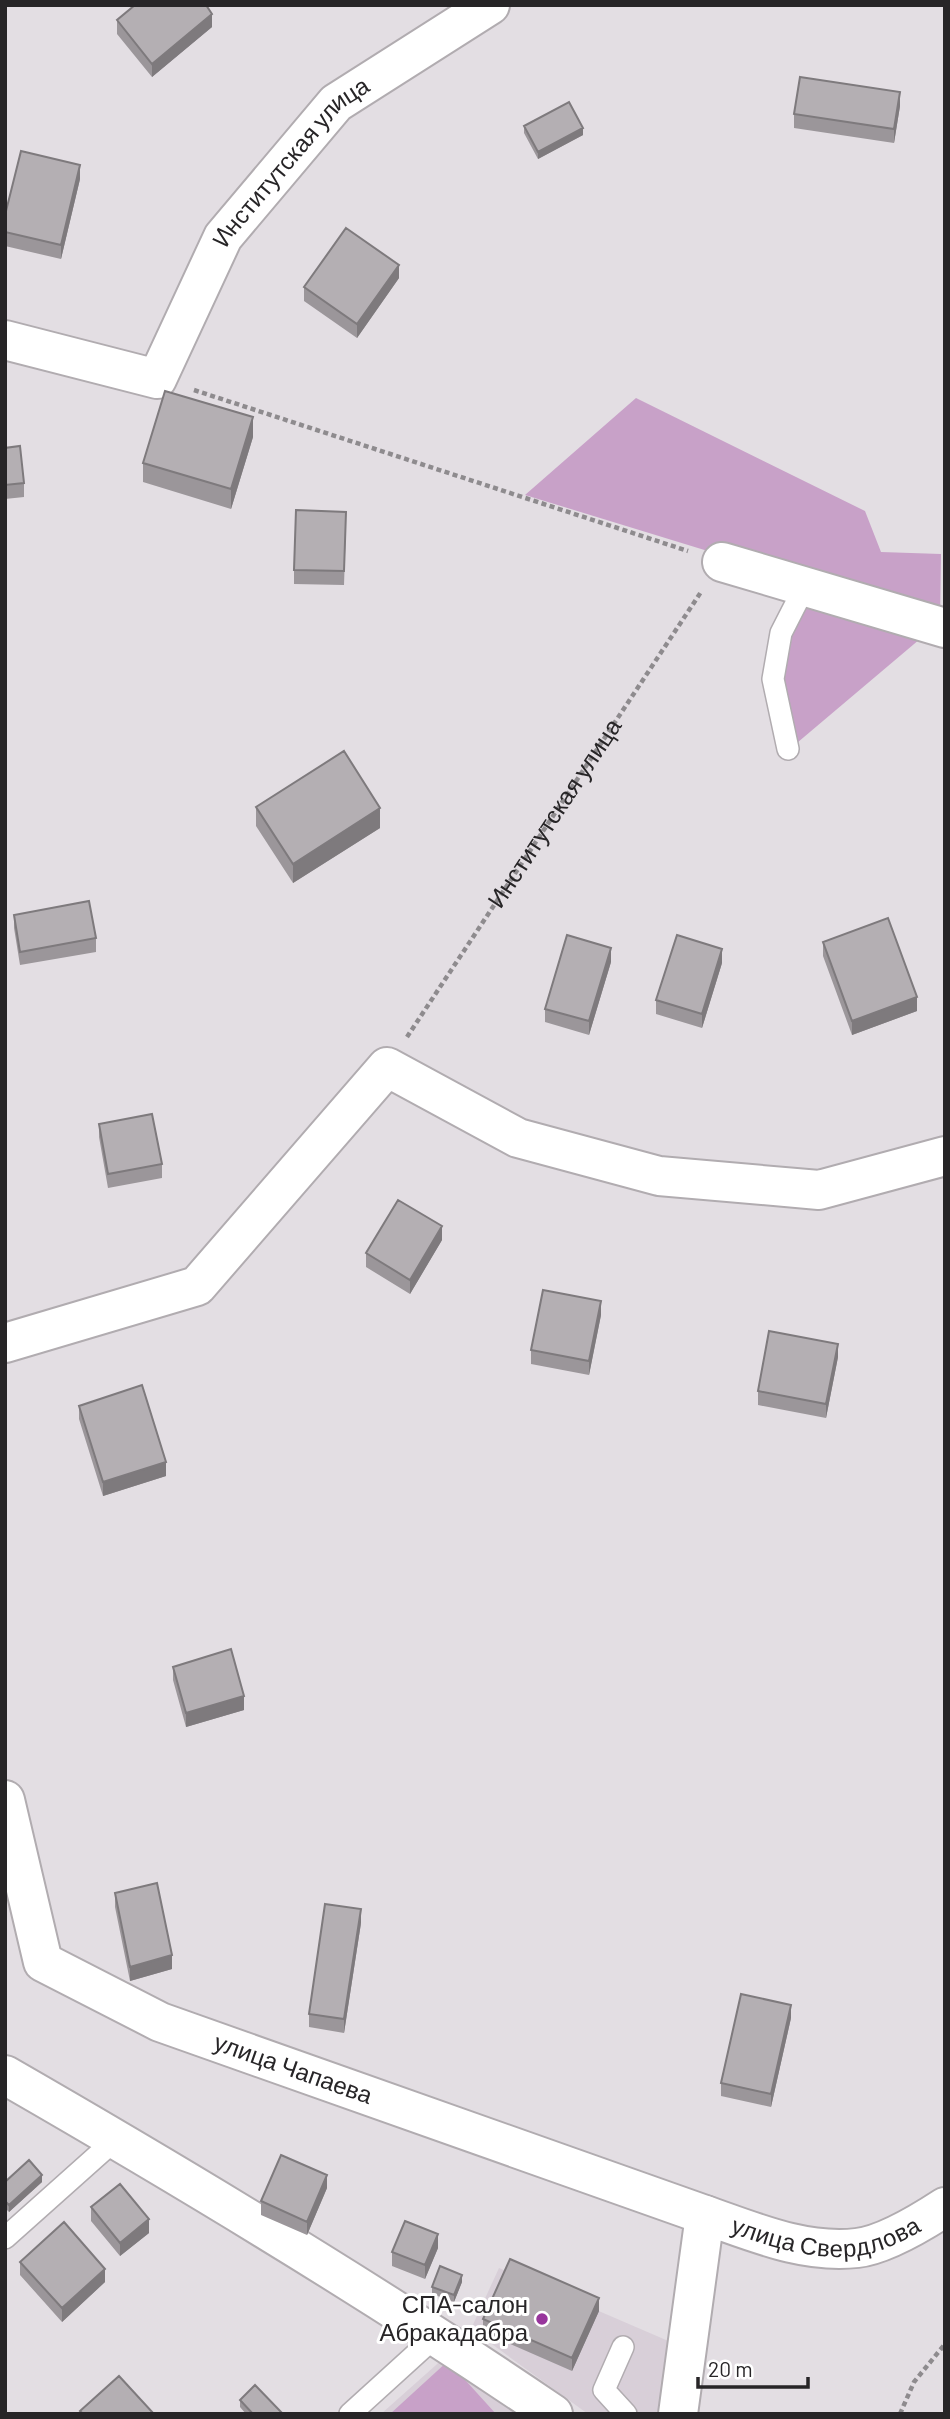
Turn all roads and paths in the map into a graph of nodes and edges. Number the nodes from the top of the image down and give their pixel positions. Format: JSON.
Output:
{"nodes":[{"id":1,"x":490,"y":5,"type":"edge"},
{"id":2,"x":5,"y":340,"type":"edge"},
{"id":3,"x":157,"y":379,"type":"junction"},
{"id":4,"x":722,"y":562,"type":"junction"},
{"id":5,"x":805,"y":586,"type":"junction"},
{"id":6,"x":945,"y":628,"type":"edge"},
{"id":7,"x":788,"y":749,"type":"dead end"},
{"id":8,"x":387,"y":1067,"type":"junction"},
{"id":9,"x":945,"y":1156,"type":"edge"},
{"id":10,"x":5,"y":1343,"type":"edge"},
{"id":11,"x":5,"y":1800,"type":"edge"},
{"id":12,"x":5,"y":2075,"type":"edge"},
{"id":13,"x":116,"y":2139,"type":"junction"},
{"id":14,"x":945,"y":2207,"type":"edge"},
{"id":15,"x":705,"y":2215,"type":"junction"},
{"id":16,"x":5,"y":2238,"type":"edge"},
{"id":17,"x":437,"y":2335,"type":"junction"},
{"id":18,"x":945,"y":2344,"type":"edge"},
{"id":19,"x":623,"y":2347,"type":"dead end"},
{"id":20,"x":350,"y":2414,"type":"edge"},
{"id":21,"x":553,"y":2414,"type":"edge"},
{"id":22,"x":625,"y":2414,"type":"edge"},
{"id":23,"x":678,"y":2414,"type":"edge"},
{"id":24,"x":900,"y":2414,"type":"edge"}],
"edges":[{"from":1,"to":3,"type":"street","name":"Институтская улица"},
{"from":2,"to":3,"type":"street"},
{"from":3,"to":4,"type":"path"},
{"from":4,"to":5,"type":"street"},
{"from":4,"to":8,"type":"path","name":"Институтская улица"},
{"from":5,"to":6,"type":"street"},
{"from":5,"to":7,"type":"lane"},
{"from":8,"to":9,"type":"street"},
{"from":8,"to":10,"type":"street"},
{"from":11,"to":15,"type":"street","name":"улица Чапаева"},
{"from":12,"to":13,"type":"street"},
{"from":13,"to":16,"type":"lane"},
{"from":13,"to":17,"type":"street"},
{"from":14,"to":15,"type":"street","name":"улица Свердлова"},
{"from":15,"to":23,"type":"street"},
{"from":17,"to":20,"type":"lane"},
{"from":17,"to":21,"type":"street"},
{"from":18,"to":24,"type":"path"},
{"from":19,"to":22,"type":"lane"}]}
